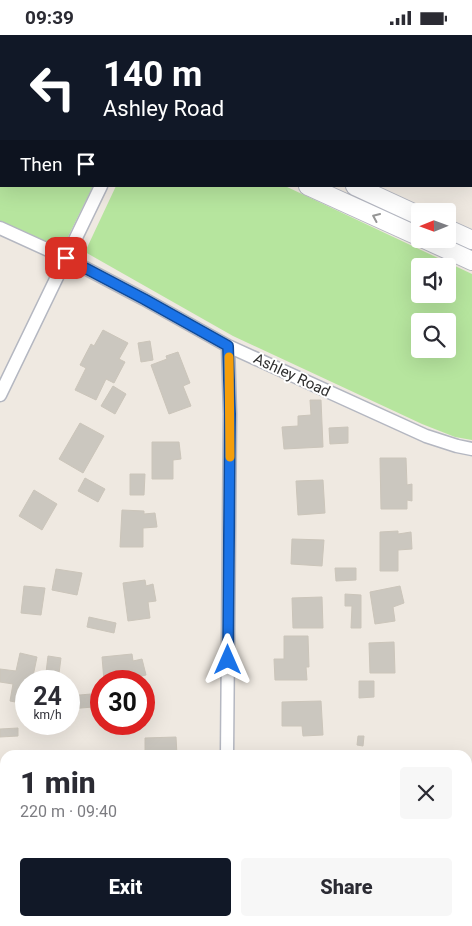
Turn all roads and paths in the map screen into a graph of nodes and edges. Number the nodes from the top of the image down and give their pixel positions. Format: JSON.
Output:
{"nodes":[{"id":1,"x":101,"y":187,"type":"edge"},
{"id":2,"x":310,"y":187,"type":"edge"},
{"id":3,"x":357,"y":187,"type":"edge"},
{"id":4,"x":411,"y":212,"type":"edge"},
{"id":5,"x":0,"y":228,"type":"edge"},
{"id":6,"x":411,"y":233,"type":"edge"},
{"id":7,"x":456,"y":233,"type":"edge"},
{"id":8,"x":472,"y":240,"type":"edge"},
{"id":9,"x":444,"y":248,"type":"edge"},
{"id":10,"x":66,"y":258,"type":"junction"},
{"id":11,"x":472,"y":261,"type":"edge"},
{"id":12,"x":228,"y":346,"type":"junction"},
{"id":13,"x":0,"y":395,"type":"edge"},
{"id":14,"x":472,"y":449,"type":"edge"},
{"id":15,"x":227,"y":750,"type":"edge"}],
"edges":[{"from":1,"to":10,"type":"street"},
{"from":6,"to":2,"type":"main road","one_way":true},
{"from":3,"to":4,"type":"main road"},
{"from":5,"to":10,"type":"street","name":"Ashley Road"},
{"from":7,"to":8,"type":"main road"},
{"from":9,"to":11,"type":"main road"},
{"from":10,"to":12,"type":"street","name":"Ashley Road"},
{"from":10,"to":13,"type":"street"},
{"from":12,"to":14,"type":"street","name":"Ashley Road"},
{"from":12,"to":15,"type":"street"}]}
